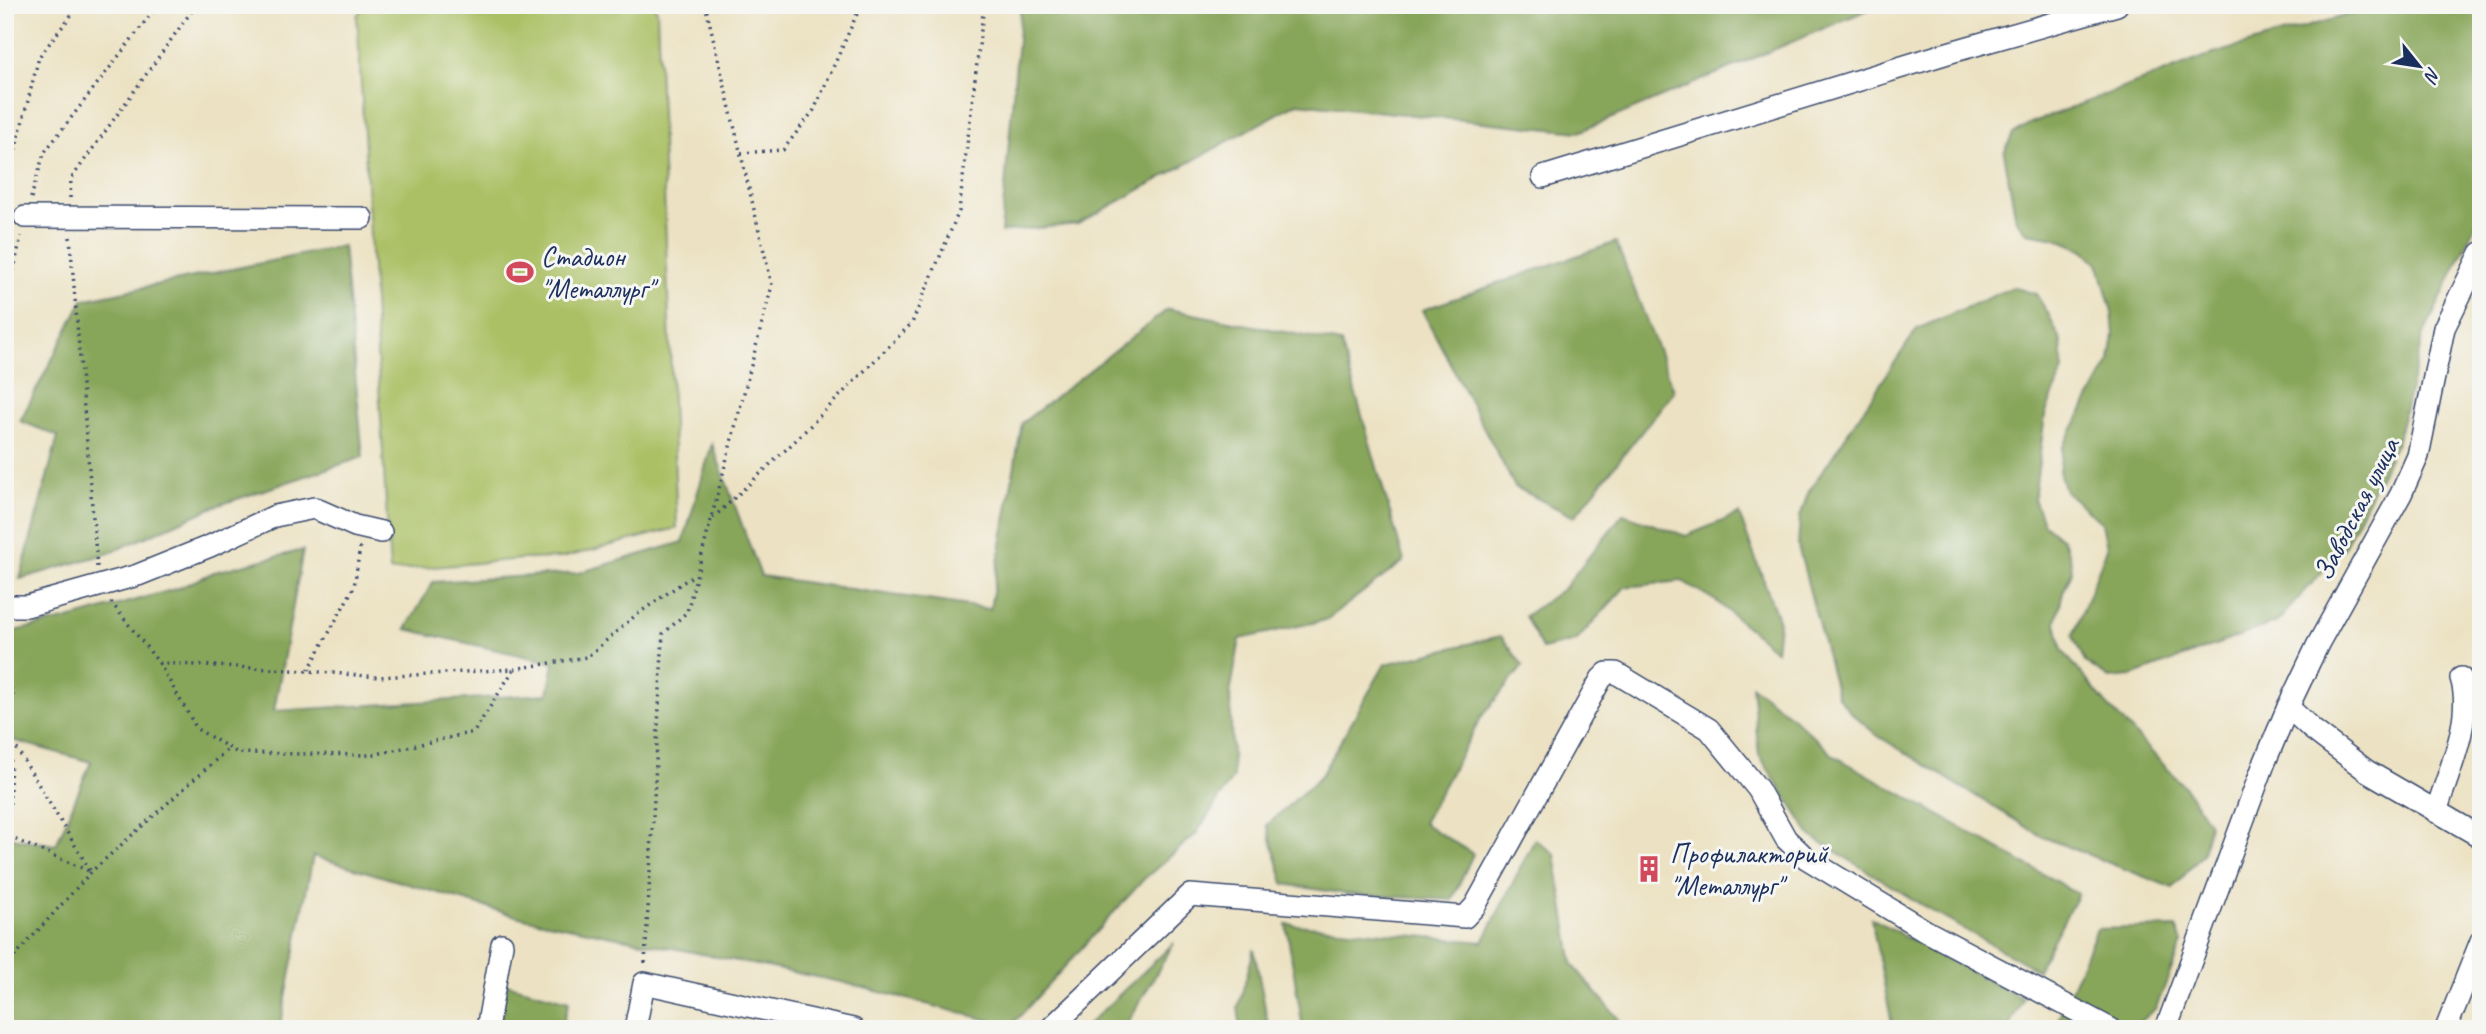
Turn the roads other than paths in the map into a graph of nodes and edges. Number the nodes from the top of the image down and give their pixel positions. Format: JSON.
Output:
{"nodes":[{"id":1,"x":2117,"y":5,"type":"edge"},
{"id":2,"x":1543,"y":177,"type":"dead end"},
{"id":3,"x":25,"y":217,"type":"road end"},
{"id":4,"x":362,"y":218,"type":"dead end"},
{"id":5,"x":2481,"y":253,"type":"edge"},
{"id":6,"x":371,"y":530,"type":"road end"},
{"id":7,"x":5,"y":606,"type":"edge"},
{"id":8,"x":2461,"y":678,"type":"dead end"},
{"id":9,"x":2288,"y":706,"type":"junction"},
{"id":10,"x":2436,"y":812,"type":"junction"},
{"id":11,"x":2481,"y":837,"type":"edge"},
{"id":12,"x":2481,"y":941,"type":"edge"},
{"id":13,"x":502,"y":944,"type":"dead end"},
{"id":14,"x":487,"y":1029,"type":"edge"},
{"id":15,"x":635,"y":1029,"type":"edge"},
{"id":16,"x":853,"y":1029,"type":"edge"},
{"id":17,"x":1050,"y":1029,"type":"edge"},
{"id":18,"x":2111,"y":1029,"type":"edge"},
{"id":19,"x":2166,"y":1029,"type":"edge"},
{"id":20,"x":2446,"y":1029,"type":"edge"}],
"edges":[{"from":1,"to":2,"type":"street"},
{"from":3,"to":4,"type":"street"},
{"from":5,"to":9,"type":"street","name":"Заводская улица"},
{"from":6,"to":7,"type":"street"},
{"from":8,"to":10,"type":"street"},
{"from":9,"to":10,"type":"street"},
{"from":9,"to":19,"type":"street","name":"Заводская улица"},
{"from":10,"to":11,"type":"street"},
{"from":12,"to":20,"type":"street"},
{"from":13,"to":14,"type":"street"},
{"from":15,"to":16,"type":"street"},
{"from":17,"to":18,"type":"street"}]}
